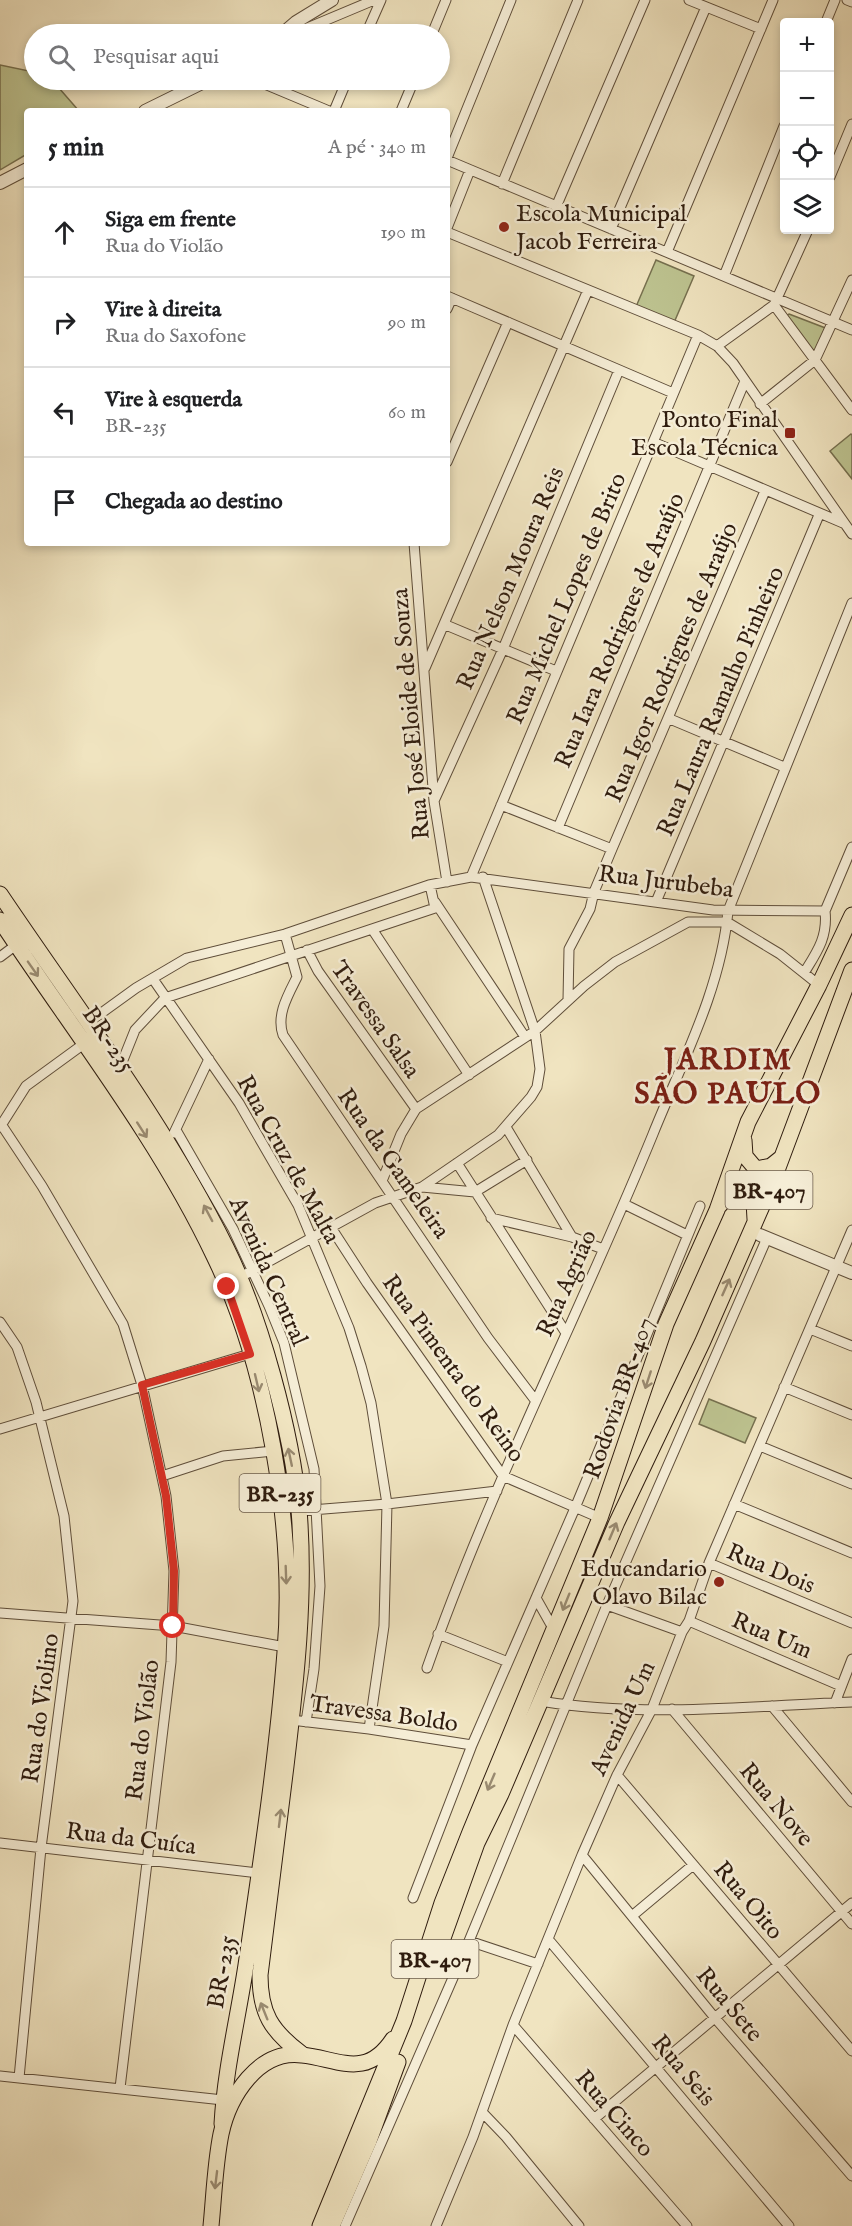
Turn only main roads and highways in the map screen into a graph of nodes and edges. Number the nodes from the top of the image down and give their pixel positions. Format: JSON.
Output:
{"nodes":[{"id":1,"x":0,"y":894,"type":"edge"},
{"id":2,"x":852,"y":915,"type":"edge"},
{"id":3,"x":0,"y":920,"type":"edge"},
{"id":4,"x":852,"y":970,"type":"edge"},
{"id":5,"x":748,"y":1122,"type":"junction"},
{"id":6,"x":782,"y":1158,"type":"junction"},
{"id":7,"x":717,"y":1210,"type":"junction"},
{"id":8,"x":755,"y":1219,"type":"junction"},
{"id":9,"x":221,"y":1253,"type":"junction"},
{"id":10,"x":404,"y":2021,"type":"junction"},
{"id":11,"x":302,"y":2054,"type":"junction"},
{"id":12,"x":221,"y":2134,"type":"junction"},
{"id":13,"x":336,"y":2225,"type":"edge"},
{"id":14,"x":211,"y":2226,"type":"edge"}],
"edges":[{"from":9,"to":1,"type":"main road","name":"BR-235","number":"BR-235","one_way":true},
{"from":2,"to":5,"type":"main road","name":"Rodovia BR-407","number":"BR-407"},
{"from":3,"to":9,"type":"main road","name":"BR-235","number":"BR-235","one_way":true},
{"from":4,"to":6,"type":"main road","name":"Rodovia BR-407","number":"BR-407"},
{"from":5,"to":6,"type":"main road"},
{"from":5,"to":7,"type":"main road","name":"Rodovia BR-407","number":"BR-407"},
{"from":6,"to":8,"type":"main road","name":"Rodovia BR-407","number":"BR-407"},
{"from":7,"to":8,"type":"main road"},
{"from":7,"to":10,"type":"main road","name":"Rodovia BR-407","number":"BR-407","one_way":true},
{"from":13,"to":8,"type":"main road","name":"Rodovia BR-407","number":"BR-407","one_way":true},
{"from":11,"to":9,"type":"main road","name":"BR-235","number":"BR-235","one_way":true},
{"from":9,"to":12,"type":"main road","name":"BR-235","number":"BR-235","one_way":true},
{"from":10,"to":11,"type":"main road"},
{"from":10,"to":13,"type":"main road"},
{"from":11,"to":12,"type":"main road"},
{"from":12,"to":14,"type":"main road","one_way":true}]}
